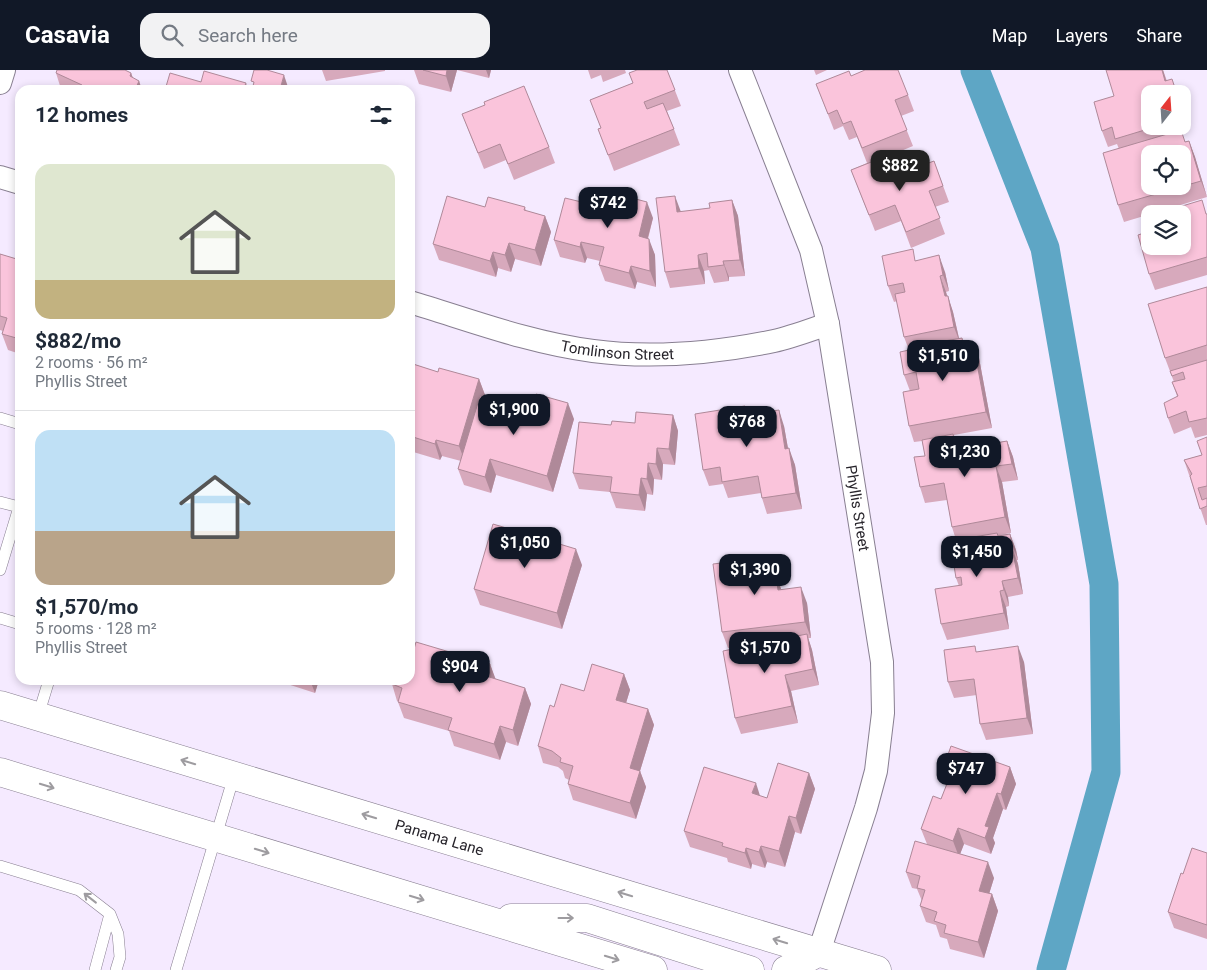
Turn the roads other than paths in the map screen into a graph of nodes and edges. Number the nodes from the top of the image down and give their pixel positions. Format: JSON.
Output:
{"nodes":[{"id":1,"x":4,"y":70,"type":"edge"},
{"id":2,"x":740,"y":70,"type":"edge"},
{"id":3,"x":0,"y":83,"type":"edge"},
{"id":4,"x":0,"y":177,"type":"edge"},
{"id":5,"x":15,"y":182,"type":"edge"},
{"id":6,"x":415,"y":304,"type":"edge"},
{"id":7,"x":828,"y":324,"type":"junction"},
{"id":8,"x":0,"y":418,"type":"edge"},
{"id":9,"x":15,"y":422,"type":"edge"},
{"id":10,"x":0,"y":502,"type":"edge"},
{"id":11,"x":15,"y":504,"type":"edge"},
{"id":12,"x":15,"y":521,"type":"edge"},
{"id":13,"x":0,"y":570,"type":"edge"},
{"id":14,"x":0,"y":618,"type":"edge"},
{"id":15,"x":15,"y":622,"type":"edge"},
{"id":16,"x":47,"y":685,"type":"edge"},
{"id":17,"x":0,"y":705,"type":"edge"},
{"id":18,"x":38,"y":716,"type":"junction"},
{"id":19,"x":0,"y":772,"type":"edge"},
{"id":20,"x":234,"y":776,"type":"junction"},
{"id":21,"x":215,"y":837,"type":"junction"},
{"id":22,"x":0,"y":866,"type":"edge"},
{"id":23,"x":110,"y":914,"type":"junction"},
{"id":24,"x":482,"y":918,"type":"junction"},
{"id":25,"x":818,"y":952,"type":"junction"},
{"id":26,"x":95,"y":970,"type":"edge"},
{"id":27,"x":116,"y":970,"type":"edge"},
{"id":28,"x":176,"y":970,"type":"edge"},
{"id":29,"x":654,"y":970,"type":"edge"},
{"id":30,"x":750,"y":970,"type":"edge"},
{"id":31,"x":786,"y":970,"type":"edge"},
{"id":32,"x":877,"y":970,"type":"edge"}],
"edges":[{"from":1,"to":3,"type":"street"},
{"from":2,"to":7,"type":"street","name":"Phyllis Street"},
{"from":4,"to":5,"type":"street"},
{"from":6,"to":7,"type":"street","name":"Tomlinson Street"},
{"from":7,"to":25,"type":"street","name":"Phyllis Street"},
{"from":8,"to":9,"type":"lane"},
{"from":10,"to":11,"type":"lane"},
{"from":12,"to":13,"type":"lane"},
{"from":14,"to":15,"type":"lane"},
{"from":16,"to":18,"type":"lane"},
{"from":17,"to":18,"type":"main road","name":"Panama Lane"},
{"from":20,"to":18,"type":"main road","name":"Panama Lane","one_way":true},
{"from":19,"to":21,"type":"main road","one_way":true},
{"from":20,"to":21,"type":"lane"},
{"from":25,"to":20,"type":"main road","name":"Panama Lane","one_way":true},
{"from":21,"to":24,"type":"main road","one_way":true},
{"from":21,"to":28,"type":"lane"},
{"from":23,"to":22,"type":"lane","one_way":true},
{"from":23,"to":26,"type":"lane"},
{"from":23,"to":27,"type":"lane"},
{"from":24,"to":29,"type":"main road","one_way":true},
{"from":24,"to":30,"type":"main road","one_way":true},
{"from":25,"to":31,"type":"main road"},
{"from":25,"to":32,"type":"main road","name":"Panama Lane"}]}
